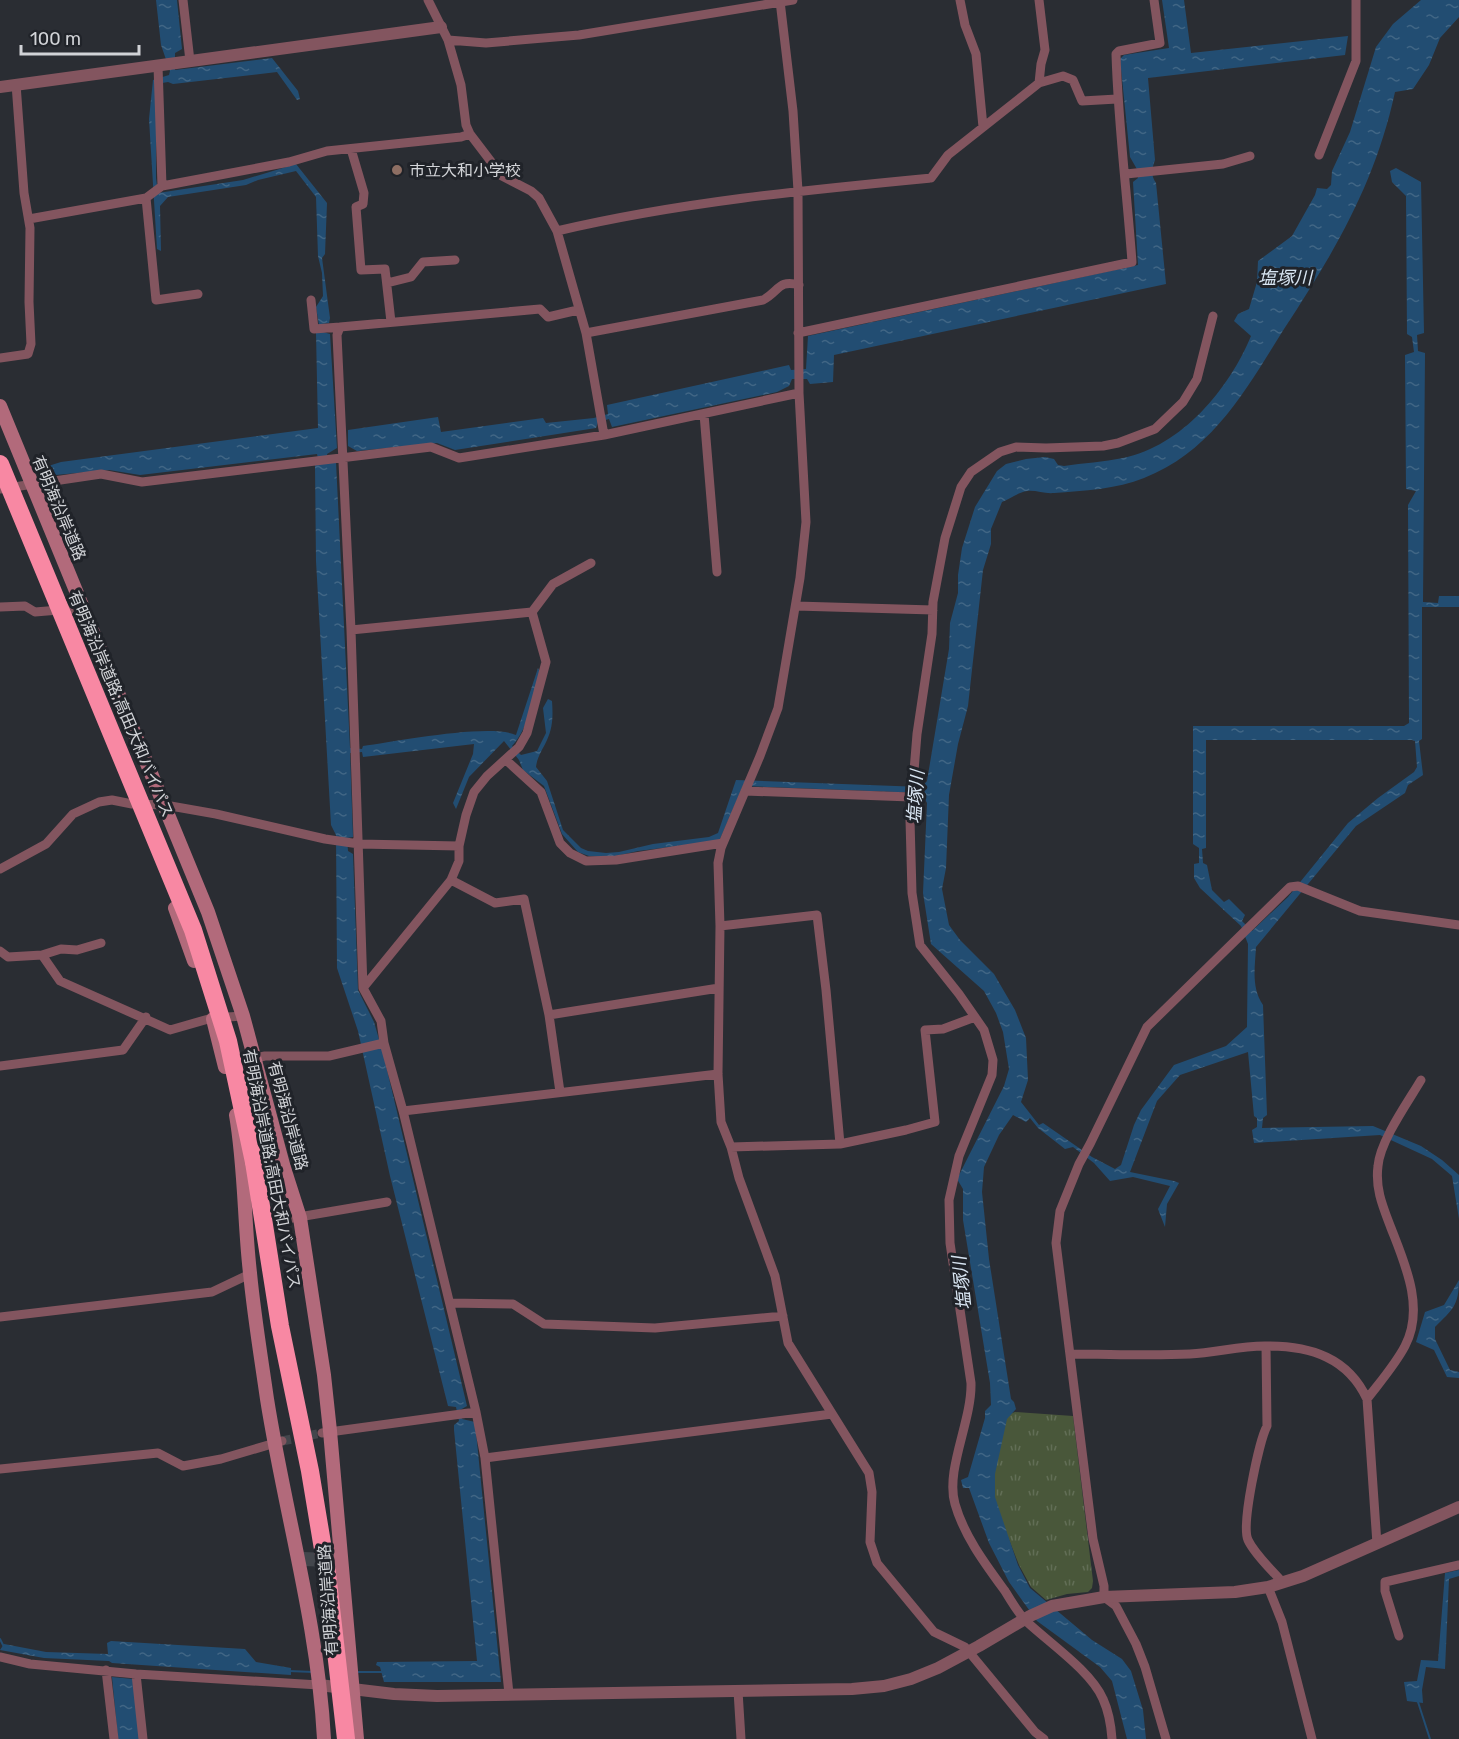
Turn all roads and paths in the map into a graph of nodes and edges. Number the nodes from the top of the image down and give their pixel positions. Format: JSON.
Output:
{"nodes":[{"id":1,"x":183,"y":0,"type":"edge"},
{"id":2,"x":428,"y":0,"type":"edge"},
{"id":3,"x":793,"y":0,"type":"edge"},
{"id":4,"x":960,"y":0,"type":"edge"},
{"id":5,"x":1039,"y":0,"type":"edge"},
{"id":6,"x":1154,"y":0,"type":"edge"},
{"id":7,"x":1356,"y":0,"type":"edge"},
{"id":8,"x":780,"y":1,"type":"edge"},
{"id":9,"x":434,"y":28,"type":"junction"},
{"id":10,"x":448,"y":40,"type":"junction"},
{"id":11,"x":190,"y":61,"type":"junction"},
{"id":12,"x":158,"y":66,"type":"junction"},
{"id":13,"x":1039,"y":83,"type":"junction"},
{"id":14,"x":16,"y":84,"type":"junction"},
{"id":15,"x":0,"y":87,"type":"edge"},
{"id":16,"x":1117,"y":99,"type":"junction"},
{"id":17,"x":983,"y":127,"type":"junction"},
{"id":18,"x":466,"y":135,"type":"junction"},
{"id":19,"x":351,"y":148,"type":"junction"},
{"id":20,"x":1320,"y":155,"type":"dead end"},
{"id":21,"x":1250,"y":156,"type":"dead end"},
{"id":22,"x":1129,"y":174,"type":"junction"},
{"id":23,"x":162,"y":186,"type":"junction"},
{"id":24,"x":798,"y":191,"type":"junction"},
{"id":25,"x":146,"y":198,"type":"junction"},
{"id":26,"x":29,"y":219,"type":"junction"},
{"id":27,"x":557,"y":231,"type":"junction"},
{"id":28,"x":455,"y":260,"type":"dead end"},
{"id":29,"x":387,"y":283,"type":"junction"},
{"id":30,"x":799,"y":285,"type":"junction"},
{"id":31,"x":198,"y":294,"type":"dead end"},
{"id":32,"x":311,"y":300,"type":"dead end"},
{"id":33,"x":578,"y":310,"type":"junction"},
{"id":34,"x":1213,"y":316,"type":"dead end"},
{"id":35,"x":391,"y":322,"type":"junction"},
{"id":36,"x":340,"y":327,"type":"junction"},
{"id":37,"x":586,"y":333,"type":"junction"},
{"id":38,"x":798,"y":333,"type":"junction"},
{"id":39,"x":0,"y":358,"type":"edge"},
{"id":40,"x":799,"y":389,"type":"junction"},
{"id":41,"x":0,"y":406,"type":"edge"},
{"id":42,"x":704,"y":414,"type":"junction"},
{"id":43,"x":604,"y":431,"type":"junction"},
{"id":44,"x":343,"y":457,"type":"junction"},
{"id":45,"x":0,"y":464,"type":"edge"},
{"id":46,"x":31,"y":484,"type":"junction"},
{"id":47,"x":1,"y":488,"type":"edge"},
{"id":48,"x":591,"y":563,"type":"dead end"},
{"id":49,"x":717,"y":572,"type":"dead end"},
{"id":50,"x":796,"y":606,"type":"junction"},
{"id":51,"x":0,"y":607,"type":"edge"},
{"id":52,"x":83,"y":608,"type":"junction"},
{"id":53,"x":52,"y":610,"type":"junction"},
{"id":54,"x":933,"y":610,"type":"junction"},
{"id":55,"x":532,"y":612,"type":"junction"},
{"id":56,"x":351,"y":630,"type":"junction"},
{"id":57,"x":130,"y":722,"type":"junction"},
{"id":58,"x":103,"y":735,"type":"junction"},
{"id":59,"x":506,"y":760,"type":"junction"},
{"id":60,"x":746,"y":791,"type":"junction"},
{"id":61,"x":911,"y":797,"type":"junction"},
{"id":62,"x":132,"y":804,"type":"junction"},
{"id":63,"x":165,"y":805,"type":"junction"},
{"id":64,"x":723,"y":843,"type":"junction"},
{"id":65,"x":359,"y":844,"type":"junction"},
{"id":66,"x":459,"y":846,"type":"junction"},
{"id":67,"x":0,"y":869,"type":"edge"},
{"id":68,"x":451,"y":880,"type":"junction"},
{"id":69,"x":1459,"y":925,"type":"edge"},
{"id":70,"x":720,"y":926,"type":"junction"},
{"id":71,"x":101,"y":943,"type":"dead end"},
{"id":72,"x":0,"y":951,"type":"edge"},
{"id":73,"x":42,"y":955,"type":"junction"},
{"id":74,"x":363,"y":988,"type":"junction"},
{"id":75,"x":719,"y":988,"type":"junction"},
{"id":76,"x":549,"y":1015,"type":"junction"},
{"id":77,"x":243,"y":1016,"type":"junction"},
{"id":78,"x":146,"y":1017,"type":"junction"},
{"id":79,"x":975,"y":1017,"type":"junction"},
{"id":80,"x":212,"y":1018,"type":"junction"},
{"id":81,"x":384,"y":1043,"type":"junction"},
{"id":82,"x":255,"y":1058,"type":"junction"},
{"id":83,"x":0,"y":1066,"type":"edge"},
{"id":84,"x":718,"y":1074,"type":"junction"},
{"id":85,"x":1421,"y":1080,"type":"dead end"},
{"id":86,"x":560,"y":1092,"type":"junction"},
{"id":87,"x":403,"y":1111,"type":"junction"},
{"id":88,"x":840,"y":1144,"type":"junction"},
{"id":89,"x":731,"y":1147,"type":"junction"},
{"id":90,"x":387,"y":1202,"type":"dead end"},
{"id":91,"x":296,"y":1218,"type":"junction"},
{"id":92,"x":250,"y":1274,"type":"junction"},
{"id":93,"x":450,"y":1303,"type":"junction"},
{"id":94,"x":783,"y":1316,"type":"junction"},
{"id":95,"x":0,"y":1317,"type":"edge"},
{"id":96,"x":1266,"y":1346,"type":"junction"},
{"id":97,"x":1070,"y":1354,"type":"junction"},
{"id":98,"x":1367,"y":1399,"type":"junction"},
{"id":99,"x":476,"y":1412,"type":"junction"},
{"id":100,"x":832,"y":1414,"type":"junction"},
{"id":101,"x":326,"y":1432,"type":"junction"},
{"id":102,"x":278,"y":1442,"type":"junction"},
{"id":103,"x":485,"y":1458,"type":"junction"},
{"id":104,"x":0,"y":1469,"type":"edge"},
{"id":105,"x":1459,"y":1507,"type":"edge"},
{"id":106,"x":1377,"y":1544,"type":"junction"},
{"id":107,"x":335,"y":1565,"type":"junction"},
{"id":108,"x":1459,"y":1565,"type":"edge"},
{"id":109,"x":1283,"y":1583,"type":"junction"},
{"id":110,"x":1268,"y":1587,"type":"junction"},
{"id":111,"x":1098,"y":1598,"type":"junction"},
{"id":112,"x":1027,"y":1618,"type":"junction"},
{"id":113,"x":1399,"y":1636,"type":"dead end"},
{"id":114,"x":969,"y":1652,"type":"junction"},
{"id":115,"x":0,"y":1657,"type":"edge"},
{"id":116,"x":106,"y":1670,"type":"junction"},
{"id":117,"x":136,"y":1674,"type":"junction"},
{"id":118,"x":319,"y":1685,"type":"junction"},
{"id":119,"x":352,"y":1690,"type":"junction"},
{"id":120,"x":738,"y":1691,"type":"junction"},
{"id":121,"x":509,"y":1694,"type":"junction"},
{"id":122,"x":324,"y":1736,"type":"edge"},
{"id":123,"x":353,"y":1737,"type":"edge"},
{"id":124,"x":114,"y":1739,"type":"edge"},
{"id":125,"x":143,"y":1739,"type":"edge"},
{"id":126,"x":741,"y":1739,"type":"edge"},
{"id":127,"x":1044,"y":1739,"type":"edge"},
{"id":128,"x":1112,"y":1739,"type":"edge"},
{"id":129,"x":1166,"y":1739,"type":"edge"},
{"id":130,"x":1312,"y":1739,"type":"edge"}],
"edges":[{"from":1,"to":11,"type":"street"},
{"from":2,"to":9,"type":"street"},
{"from":3,"to":8,"type":"street"},
{"from":4,"to":17,"type":"street"},
{"from":5,"to":13,"type":"street"},
{"from":6,"to":16,"type":"street"},
{"from":7,"to":20,"type":"street"},
{"from":8,"to":10,"type":"street"},
{"from":8,"to":24,"type":"street"},
{"from":9,"to":10,"type":"street"},
{"from":9,"to":11,"type":"street"},
{"from":10,"to":18,"type":"street"},
{"from":11,"to":12,"type":"street"},
{"from":12,"to":14,"type":"street"},
{"from":12,"to":23,"type":"street"},
{"from":13,"to":16,"type":"street"},
{"from":13,"to":17,"type":"street"},
{"from":14,"to":15,"type":"street"},
{"from":14,"to":26,"type":"street"},
{"from":16,"to":22,"type":"street"},
{"from":17,"to":24,"type":"street"},
{"from":18,"to":19,"type":"street"},
{"from":18,"to":27,"type":"street"},
{"from":19,"to":23,"type":"street"},
{"from":19,"to":29,"type":"street"},
{"from":21,"to":22,"type":"street"},
{"from":22,"to":38,"type":"street"},
{"from":23,"to":25,"type":"street"},
{"from":24,"to":27,"type":"street"},
{"from":24,"to":30,"type":"street"},
{"from":25,"to":26,"type":"street"},
{"from":25,"to":31,"type":"street"},
{"from":26,"to":39,"type":"street"},
{"from":27,"to":33,"type":"street"},
{"from":28,"to":29,"type":"street"},
{"from":29,"to":35,"type":"street"},
{"from":30,"to":37,"type":"street"},
{"from":30,"to":38,"type":"street"},
{"from":32,"to":36,"type":"street"},
{"from":33,"to":35,"type":"street"},
{"from":33,"to":37,"type":"street"},
{"from":34,"to":54,"type":"street"},
{"from":35,"to":36,"type":"street"},
{"from":36,"to":44,"type":"street"},
{"from":37,"to":43,"type":"street"},
{"from":38,"to":40,"type":"street"},
{"from":40,"to":42,"type":"street"},
{"from":40,"to":50,"type":"street"},
{"from":41,"to":46,"type":"main road","name":"有明海沿岸道路"},
{"from":42,"to":43,"type":"street"},
{"from":42,"to":49,"type":"street"},
{"from":43,"to":44,"type":"street"},
{"from":44,"to":46,"type":"street"},
{"from":44,"to":56,"type":"street"},
{"from":45,"to":107,"type":"highway","name":"有明海沿岸道路;高田大和バイパス","bridge":true},
{"from":46,"to":47,"type":"street"},
{"from":46,"to":52,"type":"main road","name":"有明海沿岸道路"},
{"from":47,"to":53,"type":"main road","name":"有明海沿岸道路"},
{"from":48,"to":55,"type":"street"},
{"from":50,"to":54,"type":"street"},
{"from":50,"to":60,"type":"street"},
{"from":51,"to":53,"type":"street"},
{"from":52,"to":53,"type":"street"},
{"from":52,"to":57,"type":"main road","name":"有明海沿岸道路"},
{"from":53,"to":58,"type":"main road","name":"有明海沿岸道路"},
{"from":54,"to":61,"type":"street"},
{"from":55,"to":56,"type":"street"},
{"from":55,"to":59,"type":"street"},
{"from":56,"to":65,"type":"street"},
{"from":57,"to":58,"type":"street"},
{"from":57,"to":63,"type":"main road","name":"有明海沿岸道路"},
{"from":58,"to":62,"type":"main road","name":"有明海沿岸道路"},
{"from":59,"to":64,"type":"street"},
{"from":59,"to":66,"type":"street"},
{"from":60,"to":61,"type":"street"},
{"from":60,"to":64,"type":"street"},
{"from":61,"to":79,"type":"street"},
{"from":62,"to":63,"type":"street"},
{"from":62,"to":67,"type":"street"},
{"from":62,"to":80,"type":"main road","name":"有明海沿岸道路"},
{"from":63,"to":65,"type":"street"},
{"from":63,"to":77,"type":"main road","name":"有明海沿岸道路"},
{"from":64,"to":70,"type":"street"},
{"from":65,"to":66,"type":"street"},
{"from":65,"to":74,"type":"street"},
{"from":66,"to":68,"type":"street"},
{"from":68,"to":74,"type":"street"},
{"from":68,"to":76,"type":"street"},
{"from":69,"to":97,"type":"street"},
{"from":70,"to":75,"type":"street"},
{"from":70,"to":88,"type":"street"},
{"from":71,"to":73,"type":"street"},
{"from":72,"to":73,"type":"street"},
{"from":73,"to":78,"type":"street"},
{"from":74,"to":81,"type":"street"},
{"from":75,"to":76,"type":"street"},
{"from":75,"to":84,"type":"street"},
{"from":76,"to":86,"type":"street"},
{"from":77,"to":80,"type":"street"},
{"from":77,"to":82,"type":"main road","name":"有明海沿岸道路"},
{"from":78,"to":80,"type":"street"},
{"from":78,"to":83,"type":"street"},
{"from":79,"to":88,"type":"street"},
{"from":79,"to":112,"type":"street"},
{"from":80,"to":92,"type":"main road","name":"有明海沿岸道路"},
{"from":81,"to":82,"type":"street"},
{"from":81,"to":87,"type":"street"},
{"from":82,"to":91,"type":"main road","name":"有明海沿岸道路"},
{"from":84,"to":86,"type":"street"},
{"from":84,"to":89,"type":"street"},
{"from":85,"to":98,"type":"street"},
{"from":86,"to":87,"type":"street"},
{"from":87,"to":93,"type":"street"},
{"from":88,"to":89,"type":"street"},
{"from":89,"to":94,"type":"street"},
{"from":90,"to":91,"type":"street"},
{"from":91,"to":101,"type":"main road","name":"有明海沿岸道路"},
{"from":92,"to":95,"type":"street"},
{"from":92,"to":102,"type":"main road","name":"有明海沿岸道路"},
{"from":93,"to":94,"type":"street"},
{"from":93,"to":99,"type":"street"},
{"from":94,"to":100,"type":"street"},
{"from":96,"to":97,"type":"street"},
{"from":96,"to":98,"type":"street"},
{"from":96,"to":109,"type":"street"},
{"from":97,"to":111,"type":"street"},
{"from":98,"to":106,"type":"street"},
{"from":99,"to":101,"type":"street"},
{"from":99,"to":103,"type":"street"},
{"from":100,"to":103,"type":"street"},
{"from":100,"to":114,"type":"street"},
{"from":101,"to":107,"type":"main road","name":"有明海沿岸道路"},
{"from":102,"to":104,"type":"street"},
{"from":102,"to":118,"type":"main road","name":"有明海沿岸道路"},
{"from":103,"to":121,"type":"street"},
{"from":105,"to":106,"type":"street"},
{"from":106,"to":109,"type":"street"},
{"from":107,"to":119,"type":"main road","name":"有明海沿岸道路"},
{"from":107,"to":123,"type":"highway","name":"有明海沿岸道路;高田大和バイパス","bridge":true},
{"from":108,"to":113,"type":"street"},
{"from":109,"to":110,"type":"street"},
{"from":110,"to":111,"type":"street"},
{"from":110,"to":130,"type":"street"},
{"from":111,"to":112,"type":"street"},
{"from":111,"to":129,"type":"street"},
{"from":112,"to":114,"type":"street"},
{"from":112,"to":128,"type":"street"},
{"from":114,"to":120,"type":"street"},
{"from":114,"to":127,"type":"street"},
{"from":115,"to":116,"type":"street"},
{"from":116,"to":117,"type":"street"},
{"from":116,"to":124,"type":"street"},
{"from":117,"to":118,"type":"street"},
{"from":117,"to":125,"type":"street"},
{"from":118,"to":119,"type":"street"},
{"from":118,"to":122,"type":"main road","name":"有明海沿岸道路"},
{"from":119,"to":121,"type":"street"},
{"from":119,"to":123,"type":"main road","name":"有明海沿岸道路"},
{"from":120,"to":121,"type":"street"},
{"from":120,"to":126,"type":"street"}]}
